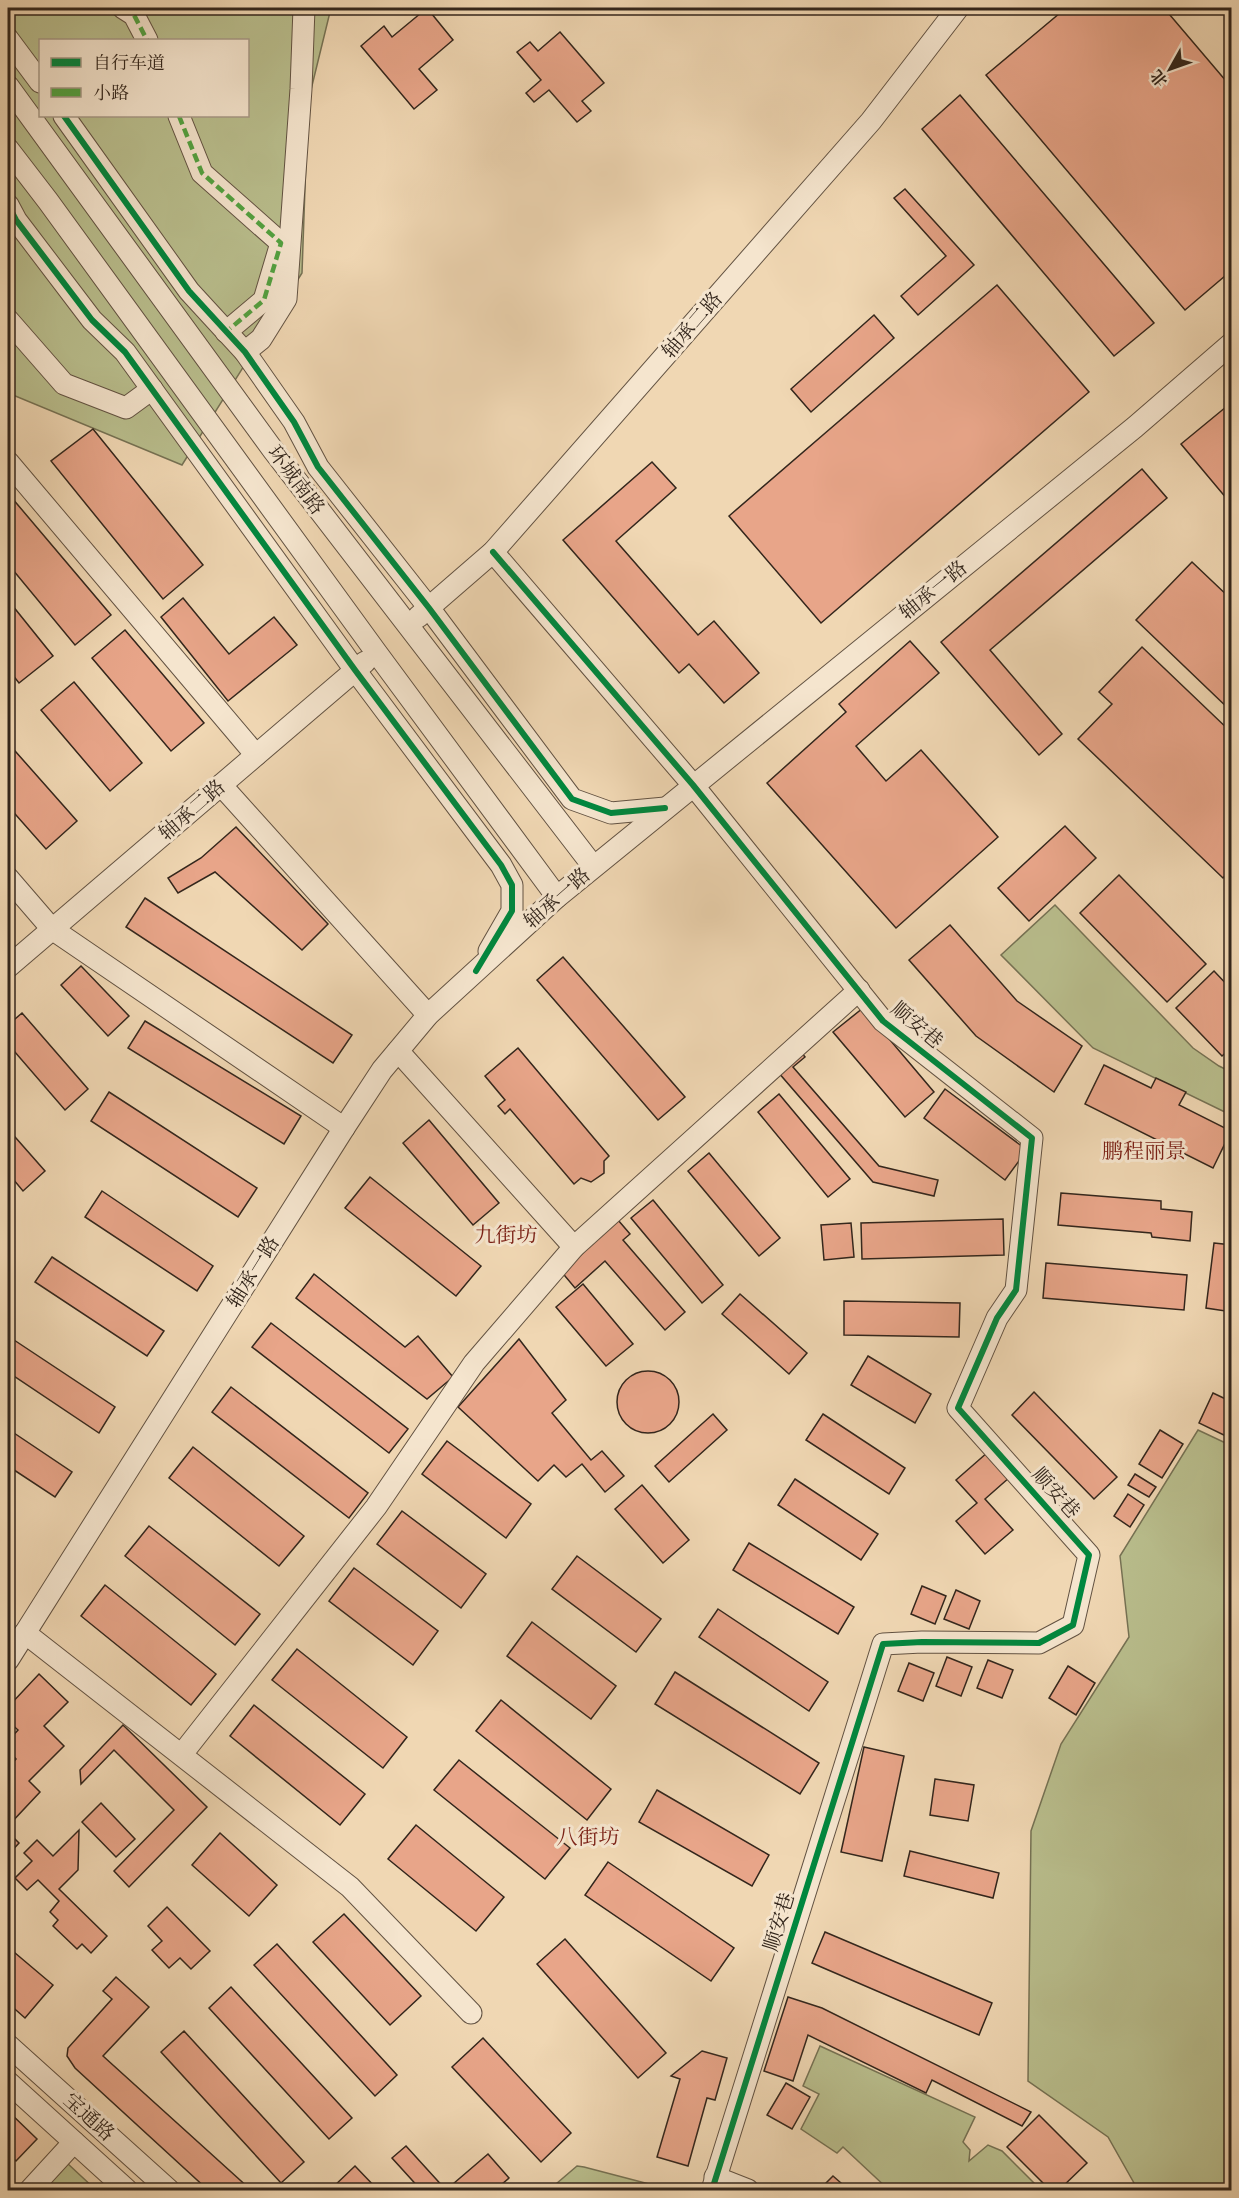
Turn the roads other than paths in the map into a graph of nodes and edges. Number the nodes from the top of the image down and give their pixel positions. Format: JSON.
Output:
{"nodes":[{"id":1,"x":304,"y":8,"type":"edge"},
{"id":2,"x":958,"y":8,"type":"edge"},
{"id":3,"x":131,"y":10,"type":"edge"},
{"id":4,"x":8,"y":39,"type":"edge"},
{"id":5,"x":146,"y":39,"type":"edge"},
{"id":6,"x":39,"y":81,"type":"edge"},
{"id":7,"x":8,"y":86,"type":"edge"},
{"id":8,"x":65,"y":117,"type":"edge"},
{"id":9,"x":179,"y":117,"type":"edge"},
{"id":10,"x":8,"y":149,"type":"edge"},
{"id":11,"x":8,"y":205,"type":"edge"},
{"id":12,"x":8,"y":320,"type":"edge"},
{"id":13,"x":226,"y":332,"type":"junction"},
{"id":14,"x":1232,"y":343,"type":"edge"},
{"id":15,"x":245,"y":352,"type":"junction"},
{"id":16,"x":152,"y":389,"type":"junction"},
{"id":17,"x":8,"y":462,"type":"edge"},
{"id":18,"x":493,"y":552,"type":"junction"},
{"id":19,"x":429,"y":608,"type":"junction"},
{"id":20,"x":409,"y":626,"type":"junction"},
{"id":21,"x":376,"y":652,"type":"junction"},
{"id":22,"x":356,"y":670,"type":"junction"},
{"id":23,"x":256,"y":755,"type":"junction"},
{"id":24,"x":221,"y":785,"type":"junction"},
{"id":25,"x":693,"y":785,"type":"junction"},
{"id":26,"x":665,"y":808,"type":"junction"},
{"id":27,"x":593,"y":867,"type":"junction"},
{"id":28,"x":8,"y":878,"type":"edge"},
{"id":29,"x":557,"y":897,"type":"junction"},
{"id":30,"x":52,"y":929,"type":"junction"},
{"id":31,"x":8,"y":967,"type":"edge"},
{"id":32,"x":476,"y":971,"type":"junction"},
{"id":33,"x":859,"y":990,"type":"junction"},
{"id":34,"x":428,"y":1015,"type":"junction"},
{"id":35,"x":398,"y":1051,"type":"junction"},
{"id":36,"x":344,"y":1128,"type":"junction"},
{"id":37,"x":574,"y":1247,"type":"junction"},
{"id":38,"x":25,"y":1633,"type":"junction"},
{"id":39,"x":8,"y":1660,"type":"edge"},
{"id":40,"x":182,"y":1754,"type":"junction"},
{"id":41,"x":471,"y":2013,"type":"dead end"},
{"id":42,"x":8,"y":2045,"type":"edge"},
{"id":43,"x":8,"y":2082,"type":"edge"},
{"id":44,"x":74,"y":2142,"type":"junction"},
{"id":45,"x":714,"y":2184,"type":"edge"},
{"id":46,"x":30,"y":2190,"type":"edge"},
{"id":47,"x":127,"y":2190,"type":"edge"},
{"id":48,"x":169,"y":2190,"type":"edge"},
{"id":49,"x":748,"y":2190,"type":"edge"}],
"edges":[{"from":1,"to":15,"type":"street"},
{"from":2,"to":18,"type":"street","name":"轴承二路"},
{"from":3,"to":5,"type":"street"},
{"from":4,"to":6,"type":"street"},
{"from":7,"to":20,"type":"street","name":"环城南路"},
{"from":8,"to":13,"type":"street"},
{"from":9,"to":13,"type":"street"},
{"from":10,"to":21,"type":"street","name":"环城南路"},
{"from":11,"to":16,"type":"street"},
{"from":12,"to":16,"type":"street"},
{"from":13,"to":15,"type":"street"},
{"from":14,"to":25,"type":"street","name":"轴承一路"},
{"from":15,"to":19,"type":"street"},
{"from":16,"to":22,"type":"street"},
{"from":17,"to":23,"type":"street"},
{"from":18,"to":19,"type":"street","name":"轴承二路"},
{"from":18,"to":25,"type":"street","name":"顺安巷"},
{"from":19,"to":20,"type":"street","name":"轴承二路"},
{"from":19,"to":26,"type":"street"},
{"from":20,"to":27,"type":"street","name":"环城南路"},
{"from":21,"to":22,"type":"street","name":"轴承二路"},
{"from":21,"to":29,"type":"street","name":"环城南路"},
{"from":22,"to":23,"type":"street","name":"轴承二路"},
{"from":22,"to":32,"type":"street"},
{"from":23,"to":24,"type":"street","name":"轴承二路"},
{"from":24,"to":30,"type":"street","name":"轴承二路"},
{"from":24,"to":34,"type":"street"},
{"from":25,"to":26,"type":"street","name":"轴承一路"},
{"from":25,"to":33,"type":"street","name":"顺安巷"},
{"from":26,"to":27,"type":"street","name":"轴承一路"},
{"from":27,"to":29,"type":"street","name":"轴承一路"},
{"from":28,"to":30,"type":"street"},
{"from":29,"to":32,"type":"street","name":"轴承一路"},
{"from":30,"to":31,"type":"street","name":"轴承二路"},
{"from":30,"to":36,"type":"street"},
{"from":32,"to":34,"type":"street","name":"轴承一路"},
{"from":33,"to":37,"type":"street"},
{"from":33,"to":45,"type":"street","name":"顺安巷"},
{"from":34,"to":35,"type":"street","name":"轴承一路"},
{"from":35,"to":36,"type":"street","name":"轴承一路"},
{"from":35,"to":37,"type":"street"},
{"from":36,"to":38,"type":"street","name":"轴承一路"},
{"from":37,"to":40,"type":"street"},
{"from":38,"to":39,"type":"street","name":"轴承一路"},
{"from":38,"to":40,"type":"street"},
{"from":40,"to":41,"type":"street"},
{"from":42,"to":48,"type":"street","name":"宝通路"},
{"from":43,"to":44,"type":"street","name":"宝通路"},
{"from":44,"to":46,"type":"street"},
{"from":44,"to":47,"type":"street","name":"宝通路"},
{"from":45,"to":49,"type":"street"}]}
